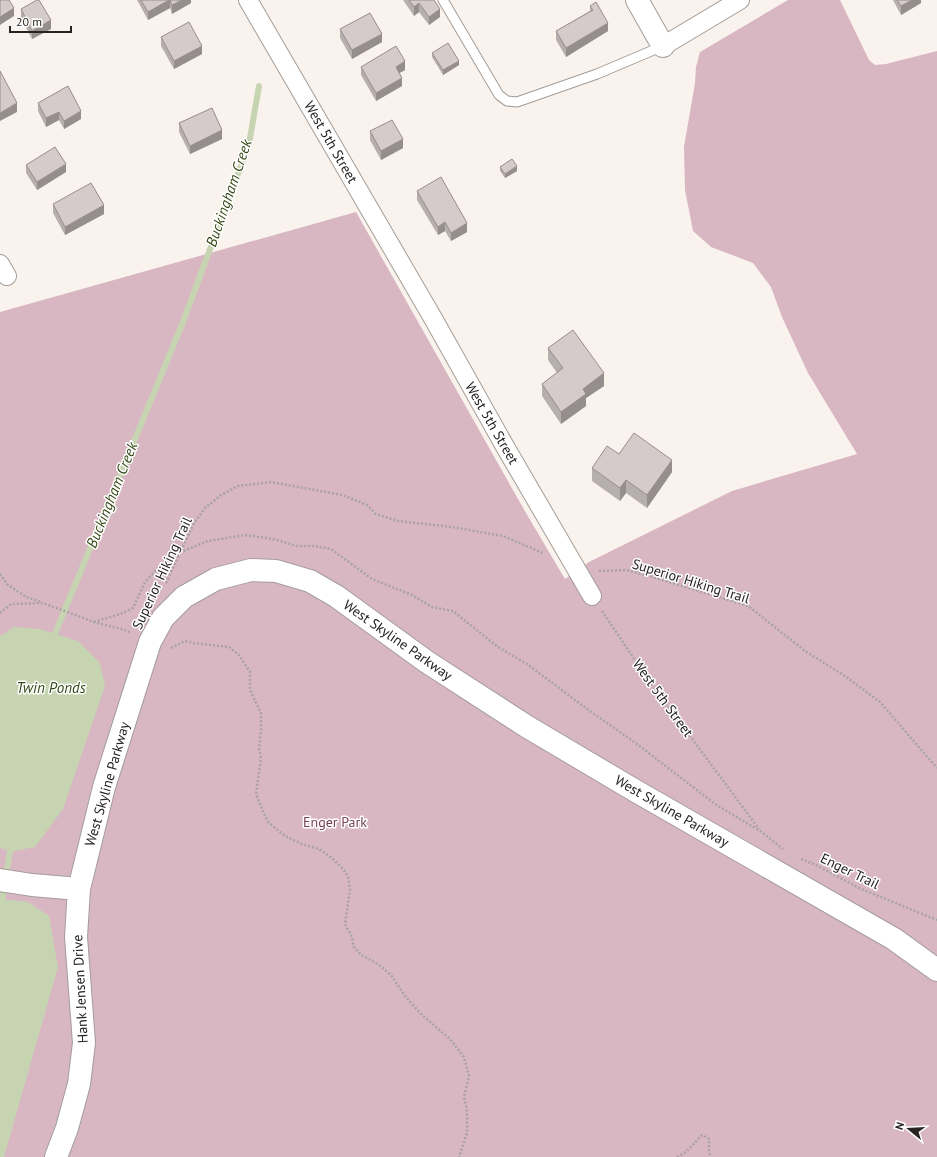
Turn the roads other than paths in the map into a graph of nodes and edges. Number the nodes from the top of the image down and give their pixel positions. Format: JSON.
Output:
{"nodes":[{"id":1,"x":248,"y":0,"type":"edge"},
{"id":2,"x":443,"y":0,"type":"edge"},
{"id":3,"x":637,"y":0,"type":"edge"},
{"id":4,"x":740,"y":0,"type":"edge"},
{"id":5,"x":663,"y":46,"type":"junction"},
{"id":6,"x":592,"y":596,"type":"road end"},
{"id":7,"x":0,"y":880,"type":"edge"},
{"id":8,"x":79,"y":889,"type":"junction"},
{"id":9,"x":937,"y":970,"type":"edge"},
{"id":10,"x":56,"y":1157,"type":"edge"}],
"edges":[{"from":1,"to":6,"type":"street","name":"West 5th Street"},
{"from":2,"to":5,"type":"lane"},
{"from":3,"to":5,"type":"street"},
{"from":4,"to":5,"type":"street"},
{"from":7,"to":8,"type":"street"},
{"from":8,"to":9,"type":"street","name":"West Skyline Parkway"},
{"from":8,"to":10,"type":"street","name":"Hank Jensen Drive"}]}
